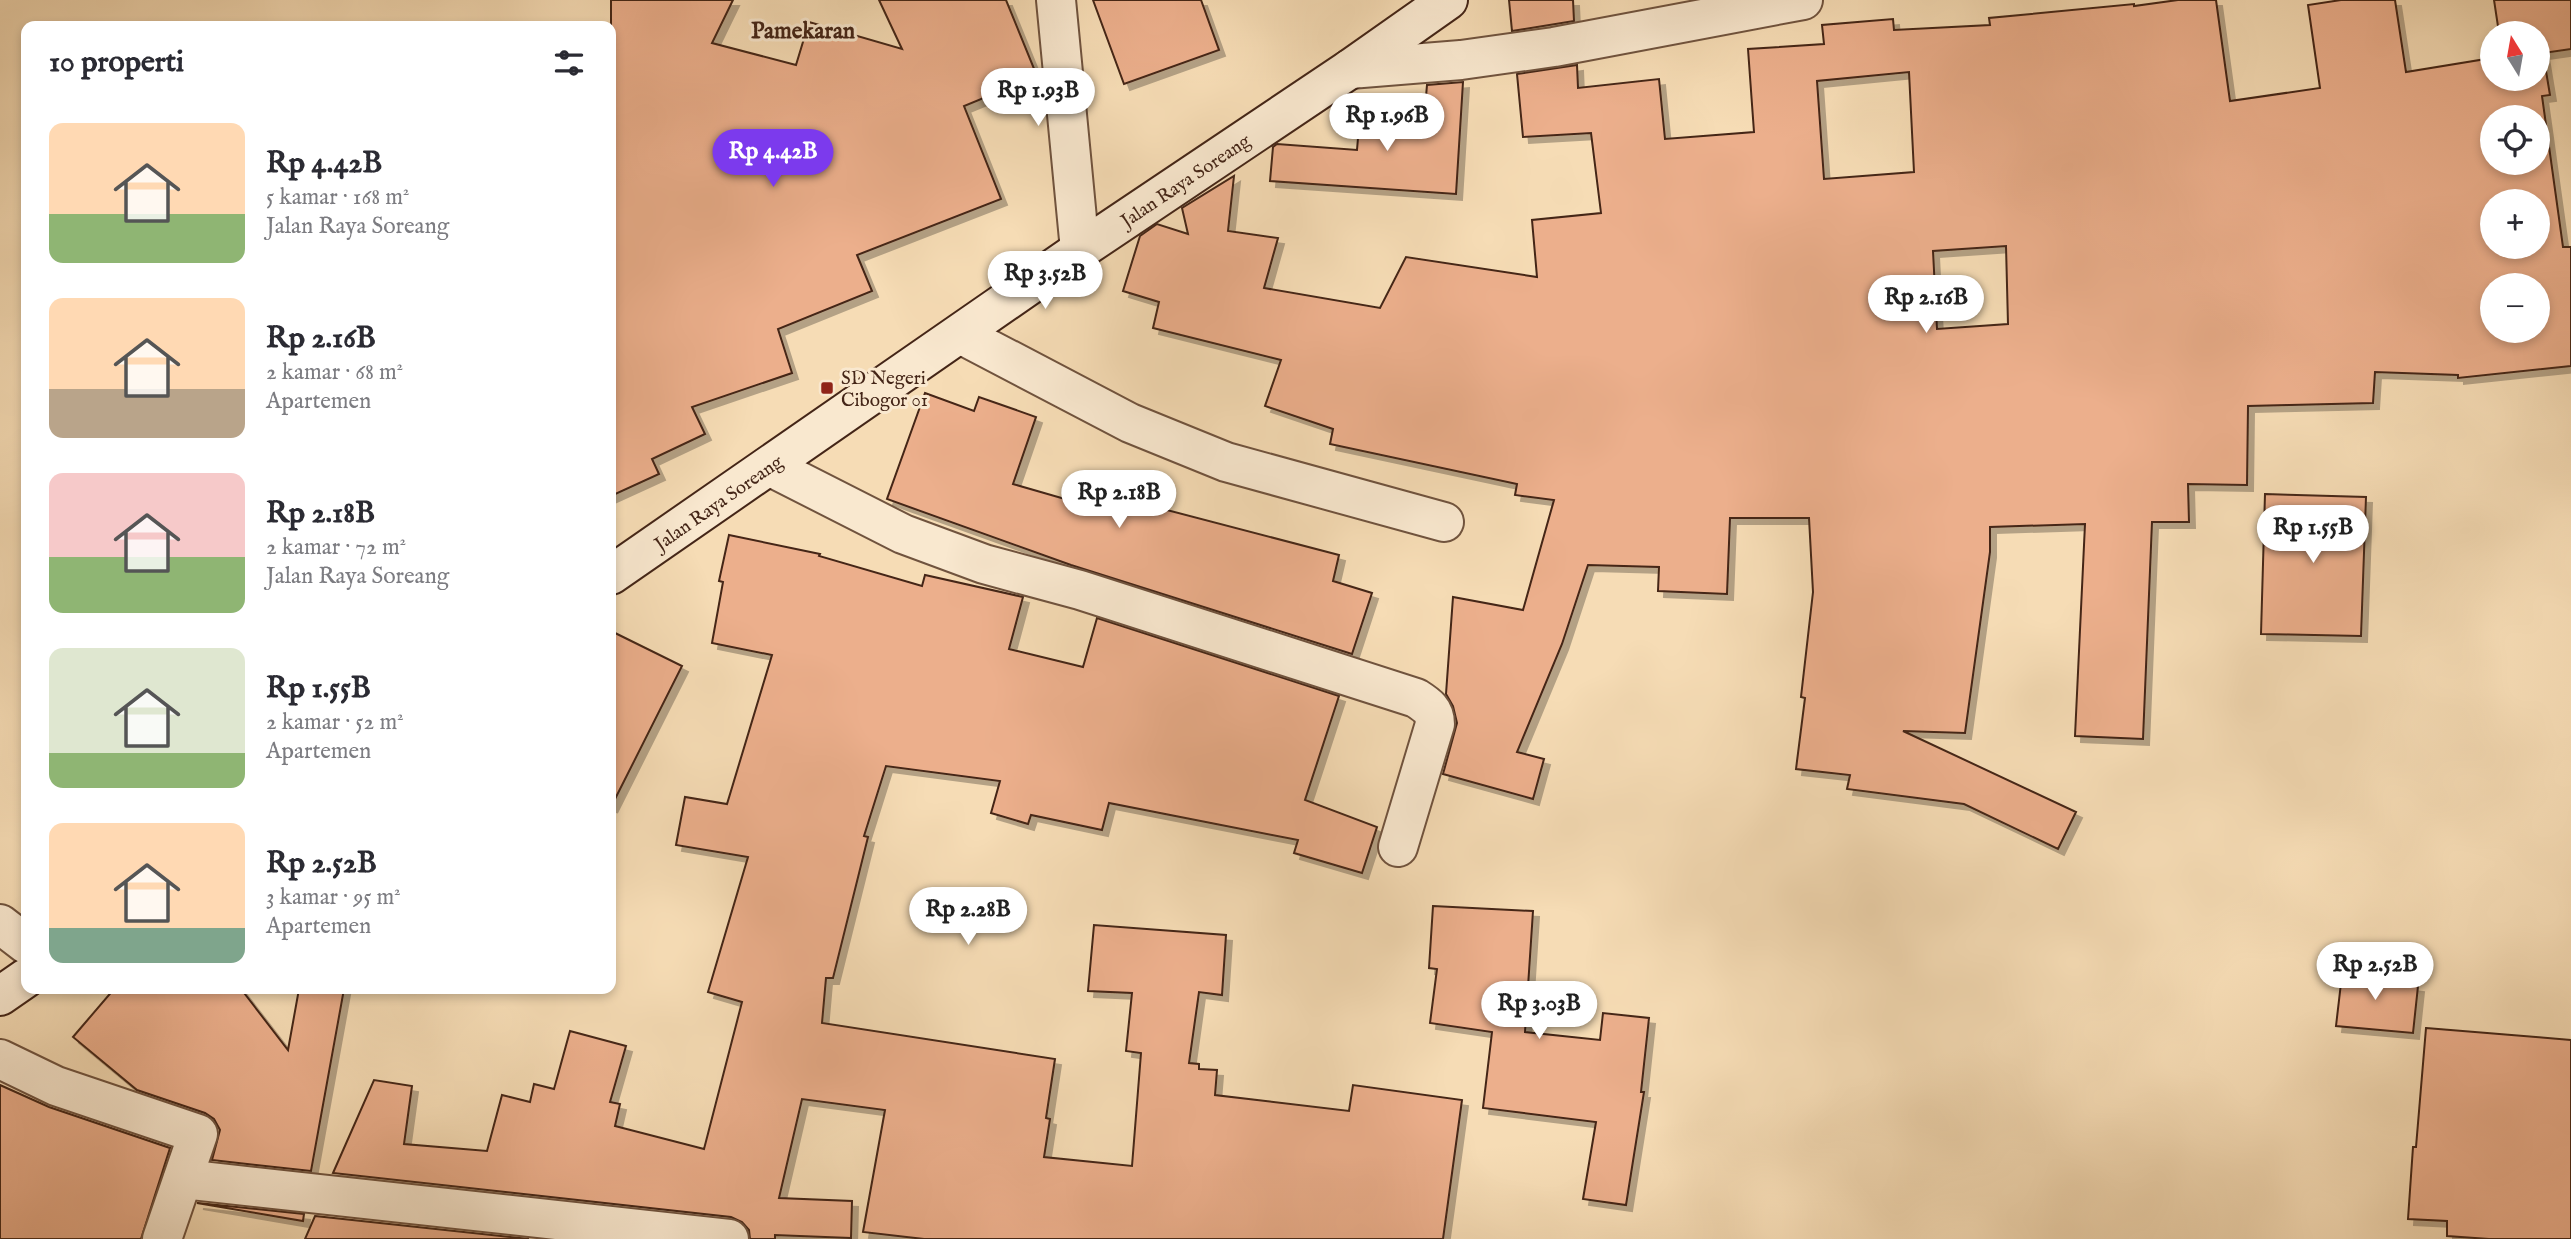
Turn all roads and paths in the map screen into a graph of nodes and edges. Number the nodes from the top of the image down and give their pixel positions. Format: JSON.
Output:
{"nodes":[{"id":1,"x":1056,"y":0,"type":"edge"},
{"id":2,"x":1448,"y":0,"type":"edge"},
{"id":3,"x":1803,"y":0,"type":"edge"},
{"id":4,"x":1350,"y":69,"type":"junction"},
{"id":5,"x":1080,"y":250,"type":"junction"},
{"id":6,"x":960,"y":334,"type":"junction"},
{"id":7,"x":769,"y":466,"type":"junction"},
{"id":8,"x":1444,"y":522,"type":"dead end"},
{"id":9,"x":616,"y":572,"type":"edge"},
{"id":10,"x":1398,"y":847,"type":"dead end"},
{"id":11,"x":0,"y":924,"type":"edge"},
{"id":12,"x":21,"y":940,"type":"edge"},
{"id":13,"x":21,"y":981,"type":"edge"},
{"id":14,"x":0,"y":996,"type":"edge"},
{"id":15,"x":0,"y":1059,"type":"edge"},
{"id":16,"x":183,"y":1179,"type":"junction"},
{"id":17,"x":162,"y":1239,"type":"edge"},
{"id":18,"x":729,"y":1239,"type":"edge"}],
"edges":[{"from":1,"to":5,"type":"street"},
{"from":2,"to":4,"type":"street","name":"Jalan Raya Soreang"},
{"from":3,"to":4,"type":"street"},
{"from":4,"to":5,"type":"street","name":"Jalan Raya Soreang"},
{"from":5,"to":6,"type":"street","name":"Jalan Raya Soreang"},
{"from":6,"to":7,"type":"street","name":"Jalan Raya Soreang"},
{"from":6,"to":8,"type":"street"},
{"from":7,"to":9,"type":"street","name":"Jalan Raya Soreang"},
{"from":7,"to":10,"type":"street"},
{"from":11,"to":12,"type":"street"},
{"from":13,"to":14,"type":"street"},
{"from":15,"to":16,"type":"street"},
{"from":16,"to":17,"type":"street"},
{"from":16,"to":18,"type":"street"}]}
